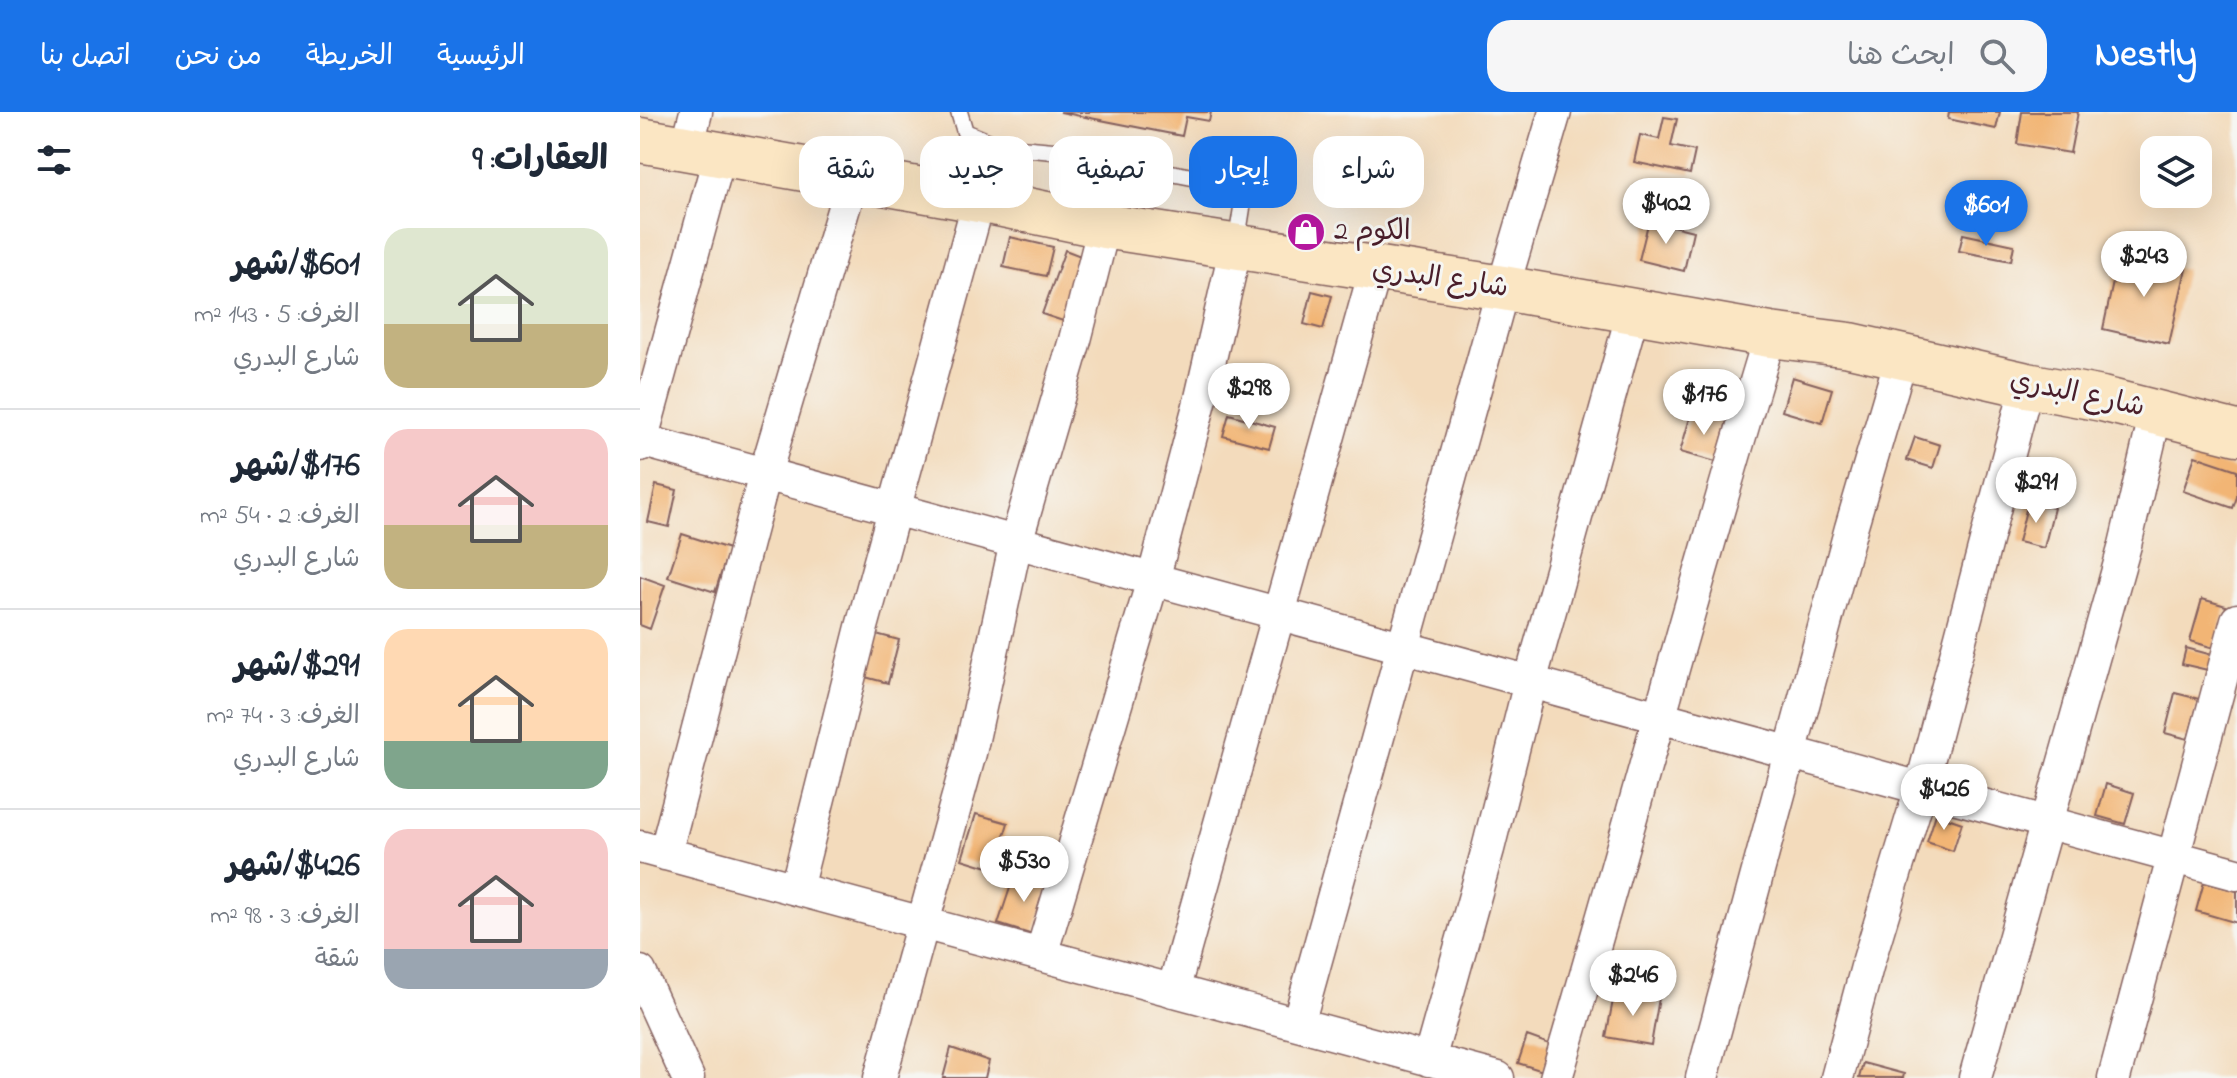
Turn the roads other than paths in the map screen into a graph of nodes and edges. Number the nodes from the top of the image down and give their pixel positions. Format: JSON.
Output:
{"nodes":[{"id":1,"x":959,"y":112,"type":"edge"},
{"id":2,"x":1555,"y":112,"type":"edge"},
{"id":3,"x":701,"y":138,"type":"edge"},
{"id":4,"x":640,"y":140,"type":"edge"},
{"id":5,"x":799,"y":163,"type":"edge"},
{"id":6,"x":844,"y":208,"type":"edge"},
{"id":7,"x":977,"y":208,"type":"edge"},
{"id":8,"x":1017,"y":208,"type":"edge"},
{"id":9,"x":1104,"y":226,"type":"junction"},
{"id":10,"x":1236,"y":246,"type":"junction"},
{"id":11,"x":1375,"y":271,"type":"junction"},
{"id":12,"x":1503,"y":288,"type":"junction"},
{"id":13,"x":1633,"y":312,"type":"junction"},
{"id":14,"x":1770,"y":335,"type":"junction"},
{"id":15,"x":1902,"y":355,"type":"junction"},
{"id":16,"x":2027,"y":385,"type":"junction"},
{"id":17,"x":2156,"y":412,"type":"junction"},
{"id":18,"x":2237,"y":433,"type":"edge"},
{"id":19,"x":640,"y":442,"type":"edge"},
{"id":20,"x":765,"y":474,"type":"junction"},
{"id":21,"x":895,"y":509,"type":"junction"},
{"id":22,"x":1016,"y":542,"type":"junction"},
{"id":23,"x":1153,"y":580,"type":"junction"},
{"id":24,"x":1278,"y":613,"type":"junction"},
{"id":25,"x":2237,"y":620,"type":"edge"},
{"id":26,"x":1404,"y":648,"type":"junction"},
{"id":27,"x":1530,"y":682,"type":"junction"},
{"id":28,"x":1659,"y":716,"type":"junction"},
{"id":29,"x":1790,"y":752,"type":"junction"},
{"id":30,"x":1921,"y":788,"type":"junction"},
{"id":31,"x":2046,"y":822,"type":"junction"},
{"id":32,"x":652,"y":850,"type":"edge"},
{"id":33,"x":2173,"y":857,"type":"junction"},
{"id":34,"x":2237,"y":874,"type":"edge"},
{"id":35,"x":796,"y":889,"type":"junction"},
{"id":36,"x":922,"y":923,"type":"junction"},
{"id":37,"x":1041,"y":955,"type":"junction"},
{"id":38,"x":640,"y":972,"type":"edge"},
{"id":39,"x":1173,"y":991,"type":"junction"},
{"id":40,"x":1298,"y":1024,"type":"junction"},
{"id":41,"x":1429,"y":1060,"type":"junction"},
{"id":42,"x":688,"y":1078,"type":"edge"},
{"id":43,"x":880,"y":1078,"type":"edge"},
{"id":44,"x":1498,"y":1078,"type":"edge"},
{"id":45,"x":1556,"y":1078,"type":"edge"},
{"id":46,"x":1702,"y":1078,"type":"edge"},
{"id":47,"x":1837,"y":1078,"type":"edge"},
{"id":48,"x":1975,"y":1078,"type":"edge"},
{"id":49,"x":2114,"y":1078,"type":"edge"}],
"edges":[{"from":1,"to":10,"type":"lane"},
{"from":2,"to":12,"type":"street"},
{"from":3,"to":4,"type":"street","name":"شارع البدري"},
{"from":3,"to":5,"type":"street","name":"شارع البدري"},
{"from":3,"to":19,"type":"street"},
{"from":6,"to":20,"type":"street"},
{"from":7,"to":21,"type":"street"},
{"from":8,"to":9,"type":"street","name":"شارع البدري"},
{"from":9,"to":10,"type":"street","name":"شارع البدري"},
{"from":9,"to":22,"type":"street"},
{"from":10,"to":11,"type":"street","name":"شارع البدري"},
{"from":10,"to":23,"type":"street"},
{"from":11,"to":12,"type":"street","name":"شارع البدري"},
{"from":11,"to":24,"type":"street"},
{"from":12,"to":13,"type":"street","name":"شارع البدري"},
{"from":12,"to":26,"type":"street"},
{"from":13,"to":14,"type":"street","name":"شارع البدري"},
{"from":13,"to":27,"type":"street"},
{"from":14,"to":15,"type":"street","name":"شارع البدري"},
{"from":14,"to":28,"type":"street"},
{"from":15,"to":16,"type":"street","name":"شارع البدري"},
{"from":15,"to":29,"type":"street"},
{"from":16,"to":17,"type":"street","name":"شارع البدري"},
{"from":16,"to":30,"type":"street"},
{"from":17,"to":18,"type":"street","name":"شارع البدري"},
{"from":17,"to":31,"type":"street"},
{"from":19,"to":20,"type":"street"},
{"from":20,"to":21,"type":"street"},
{"from":20,"to":32,"type":"street"},
{"from":21,"to":22,"type":"street"},
{"from":21,"to":35,"type":"street"},
{"from":22,"to":23,"type":"street"},
{"from":22,"to":36,"type":"street"},
{"from":23,"to":24,"type":"street"},
{"from":23,"to":37,"type":"street"},
{"from":24,"to":26,"type":"street"},
{"from":24,"to":39,"type":"street"},
{"from":25,"to":33,"type":"street"},
{"from":26,"to":27,"type":"street"},
{"from":26,"to":40,"type":"street"},
{"from":27,"to":28,"type":"street"},
{"from":27,"to":41,"type":"street"},
{"from":28,"to":29,"type":"street"},
{"from":28,"to":45,"type":"street"},
{"from":29,"to":30,"type":"street"},
{"from":29,"to":46,"type":"street"},
{"from":30,"to":31,"type":"street"},
{"from":30,"to":47,"type":"street"},
{"from":31,"to":33,"type":"street"},
{"from":31,"to":48,"type":"street"},
{"from":32,"to":35,"type":"street"},
{"from":33,"to":34,"type":"street"},
{"from":33,"to":49,"type":"street"},
{"from":35,"to":36,"type":"street"},
{"from":36,"to":37,"type":"street"},
{"from":36,"to":43,"type":"street"},
{"from":37,"to":39,"type":"street"},
{"from":38,"to":42,"type":"street"},
{"from":39,"to":40,"type":"street"},
{"from":40,"to":41,"type":"street"},
{"from":41,"to":44,"type":"street"}]}
